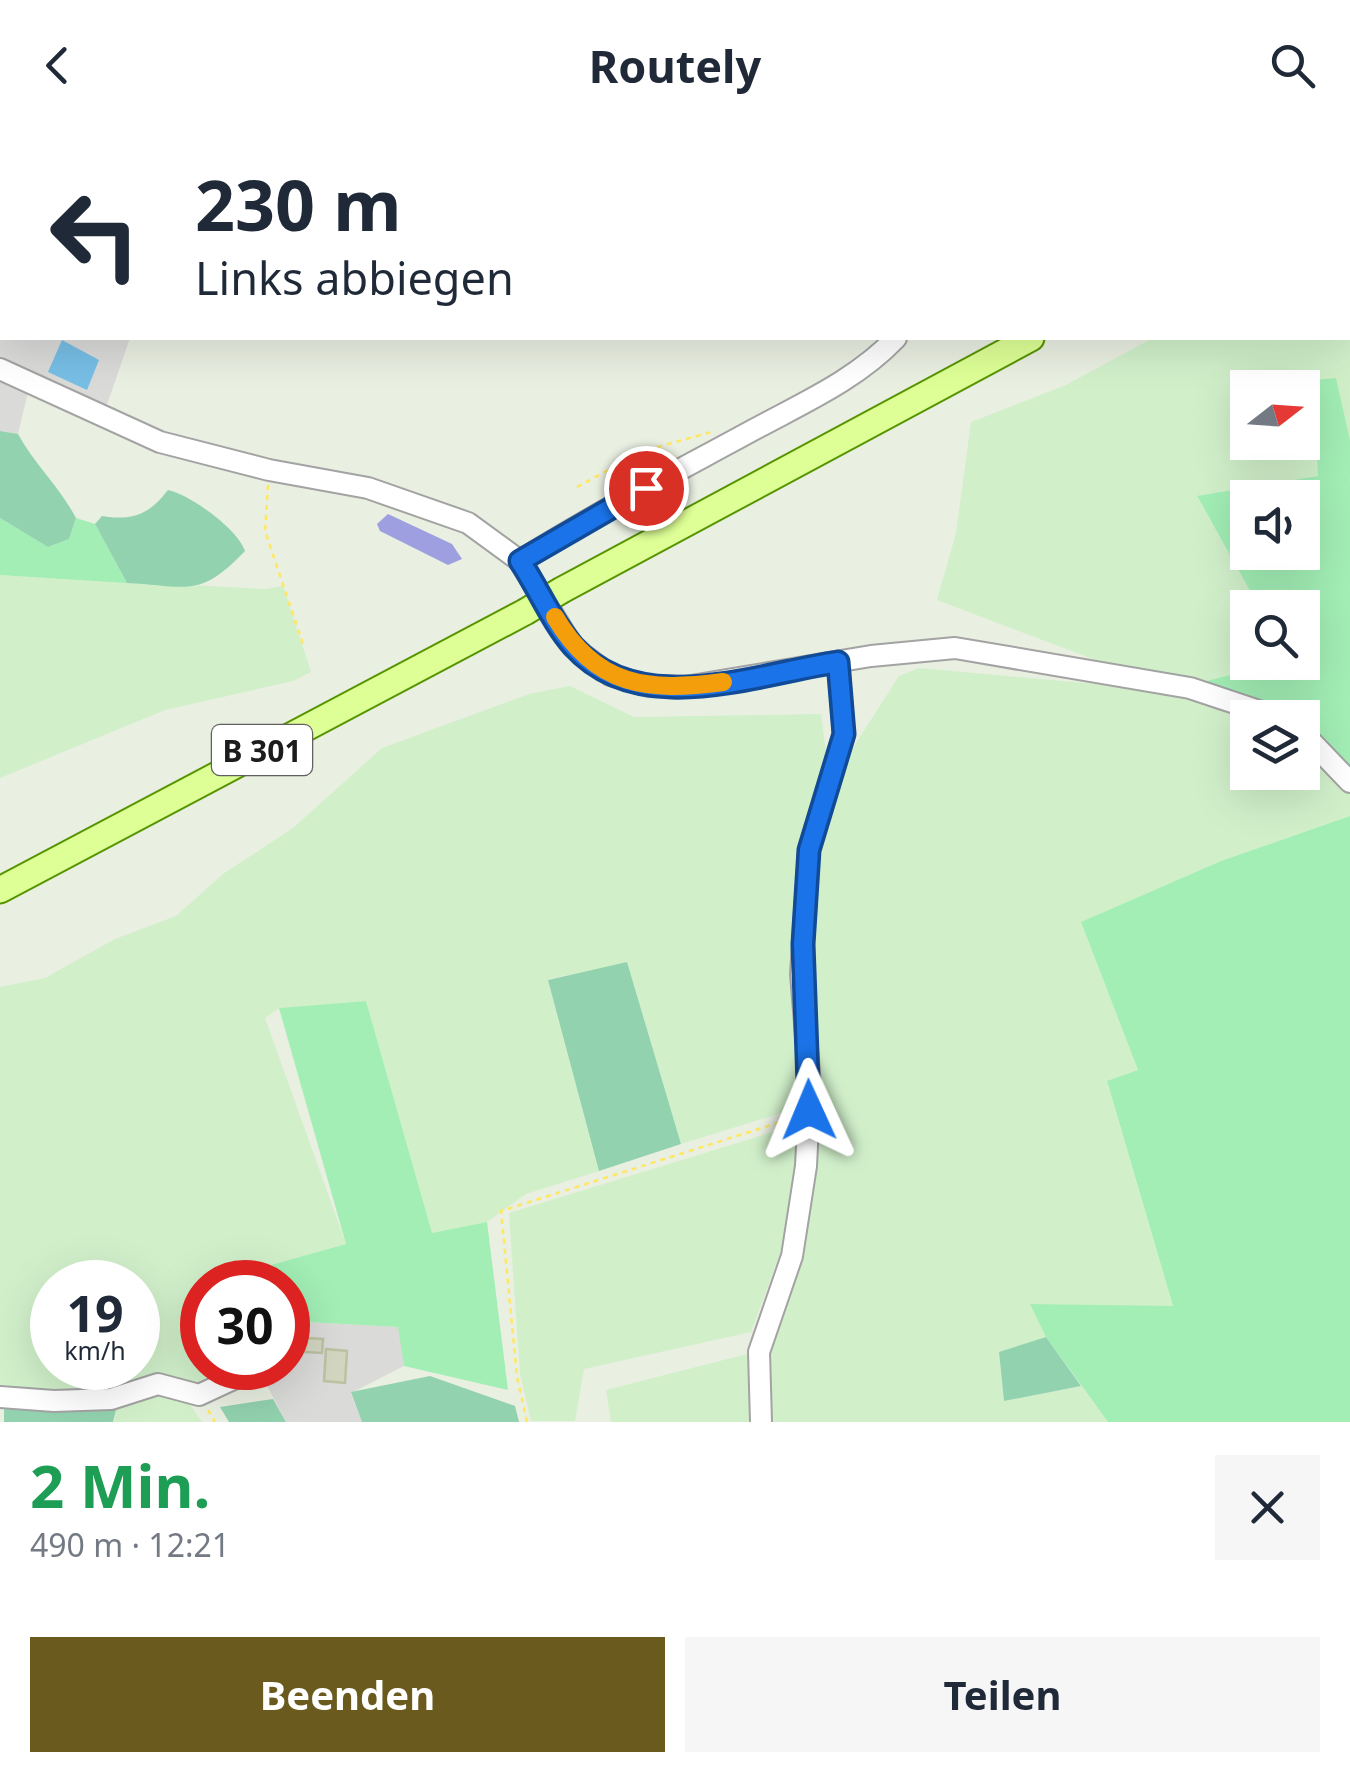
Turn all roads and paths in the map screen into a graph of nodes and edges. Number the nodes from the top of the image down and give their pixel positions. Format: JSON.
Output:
{"nodes":[{"id":1,"x":894,"y":340,"type":"edge"},
{"id":2,"x":1027,"y":340,"type":"edge"},
{"id":3,"x":0,"y":369,"type":"edge"},
{"id":4,"x":715,"y":431,"type":"dead end"},
{"id":5,"x":269,"y":470,"type":"junction"},
{"id":6,"x":576,"y":488,"type":"dead end"},
{"id":7,"x":520,"y":561,"type":"junction"},
{"id":8,"x":304,"y":647,"type":"dead end"},
{"id":9,"x":838,"y":662,"type":"junction"},
{"id":10,"x":1230,"y":701,"type":"edge"},
{"id":11,"x":1320,"y":751,"type":"edge"},
{"id":12,"x":1350,"y":782,"type":"edge"},
{"id":13,"x":0,"y":890,"type":"edge"},
{"id":14,"x":809,"y":1110,"type":"junction"},
{"id":15,"x":180,"y":1390,"type":"edge"},
{"id":16,"x":180,"y":1390,"type":"edge"},
{"id":17,"x":210,"y":1390,"type":"edge"},
{"id":18,"x":0,"y":1397,"type":"edge"},
{"id":19,"x":527,"y":1422,"type":"edge"},
{"id":20,"x":761,"y":1422,"type":"edge"}],
"edges":[{"from":1,"to":7,"type":"street"},
{"from":2,"to":13,"type":"main road","number":"B 301","bridge":true},
{"from":3,"to":5,"type":"street"},
{"from":4,"to":6,"type":"path"},
{"from":5,"to":7,"type":"street"},
{"from":5,"to":8,"type":"path"},
{"from":7,"to":9,"type":"street"},
{"from":9,"to":10,"type":"street"},
{"from":9,"to":14,"type":"street"},
{"from":11,"to":12,"type":"street"},
{"from":14,"to":19,"type":"path"},
{"from":14,"to":20,"type":"street"},
{"from":15,"to":18,"type":"street"},
{"from":16,"to":17,"type":"street"}]}
